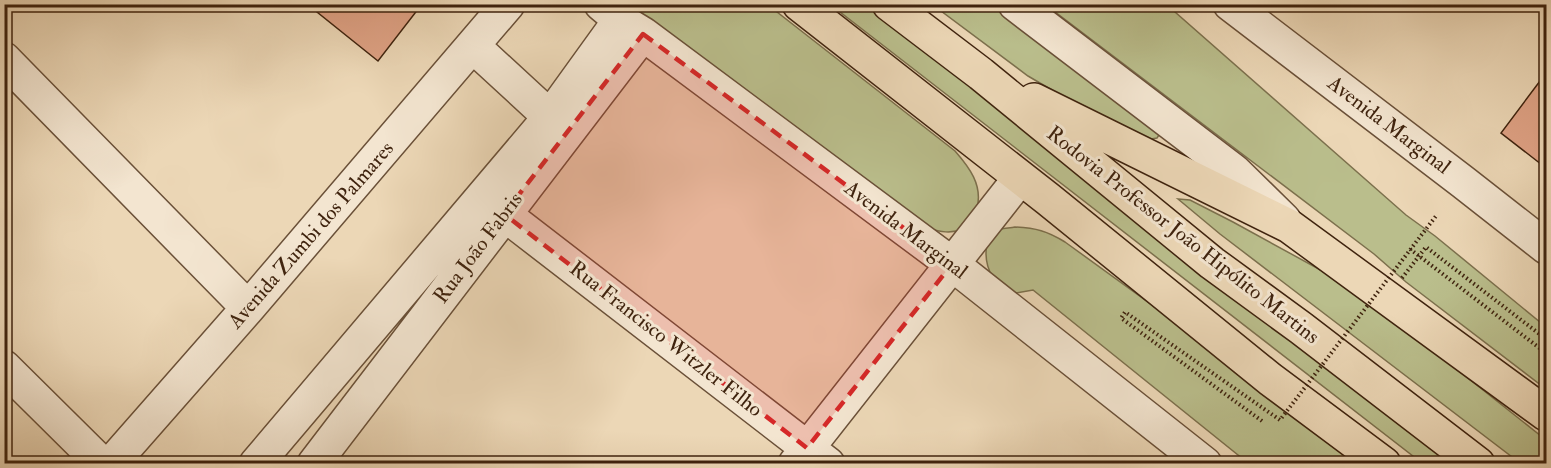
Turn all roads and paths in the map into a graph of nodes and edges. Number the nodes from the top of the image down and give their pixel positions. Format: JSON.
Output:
{"nodes":[{"id":1,"x":508,"y":4,"type":"edge"},
{"id":2,"x":799,"y":4,"type":"edge"},
{"id":3,"x":889,"y":4,"type":"edge"},
{"id":4,"x":1015,"y":4,"type":"edge"},
{"id":5,"x":1230,"y":4,"type":"edge"},
{"id":6,"x":621,"y":20,"type":"edge"},
{"id":7,"x":473,"y":46,"type":"junction"},
{"id":8,"x":4,"y":59,"type":"edge"},
{"id":9,"x":981,"y":75,"type":"junction"},
{"id":10,"x":549,"y":117,"type":"junction"},
{"id":11,"x":1020,"y":178,"type":"junction"},
{"id":12,"x":504,"y":214,"type":"junction"},
{"id":13,"x":1436,"y":216,"type":"dead end"},
{"id":14,"x":1289,"y":226,"type":"junction"},
{"id":15,"x":1546,"y":247,"type":"edge"},
{"id":16,"x":1410,"y":249,"type":"junction"},
{"id":17,"x":952,"y":264,"type":"junction"},
{"id":18,"x":1387,"y":298,"type":"junction"},
{"id":19,"x":248,"y":308,"type":"junction"},
{"id":20,"x":1546,"y":339,"type":"edge"},
{"id":21,"x":1546,"y":353,"type":"edge"},
{"id":22,"x":4,"y":367,"type":"edge"},
{"id":23,"x":1546,"y":414,"type":"edge"},
{"id":24,"x":1262,"y":421,"type":"dead end"},
{"id":25,"x":810,"y":458,"type":"edge"},
{"id":26,"x":325,"y":460,"type":"edge"},
{"id":27,"x":102,"y":464,"type":"edge"},
{"id":28,"x":111,"y":464,"type":"edge"},
{"id":29,"x":256,"y":464,"type":"edge"},
{"id":30,"x":1205,"y":464,"type":"edge"},
{"id":31,"x":1384,"y":464,"type":"edge"},
{"id":32,"x":1478,"y":464,"type":"edge"}],
"edges":[{"from":1,"to":7,"type":"street","name":"Avenida Zumbi dos Palmares"},
{"from":2,"to":11,"type":"highway"},
{"from":3,"to":9,"type":"highway","name":"Rodovia Professor João Hipólito Martins"},
{"from":4,"to":14,"type":"street"},
{"from":5,"to":15,"type":"street","name":"Avenida Marginal"},
{"from":6,"to":10,"type":"street"},
{"from":6,"to":12,"type":"street","name":"Rua João Fabris"},
{"from":6,"to":17,"type":"street","name":"Avenida Marginal"},
{"from":7,"to":10,"type":"street"},
{"from":7,"to":19,"type":"street","name":"Avenida Zumbi dos Palmares"},
{"from":8,"to":19,"type":"street"},
{"from":9,"to":14,"type":"highway"},
{"from":9,"to":32,"type":"highway","name":"Rodovia Professor João Hipólito Martins"},
{"from":10,"to":29,"type":"street"},
{"from":11,"to":17,"type":"street"},
{"from":11,"to":31,"type":"highway"},
{"from":12,"to":25,"type":"street","name":"Rua Francisco Witzler Filho"},
{"from":12,"to":26,"type":"street","name":"Rua João Fabris"},
{"from":13,"to":16,"type":"path","bridge":true},
{"from":14,"to":18,"type":"highway"},
{"from":16,"to":21,"type":"path","bridge":true},
{"from":16,"to":24,"type":"path","bridge":true},
{"from":17,"to":25,"type":"street"},
{"from":17,"to":30,"type":"street","name":"Avenida Marginal"},
{"from":18,"to":20,"type":"path"},
{"from":18,"to":23,"type":"highway"},
{"from":19,"to":28,"type":"street","name":"Avenida Zumbi dos Palmares"},
{"from":22,"to":27,"type":"street"}]}
